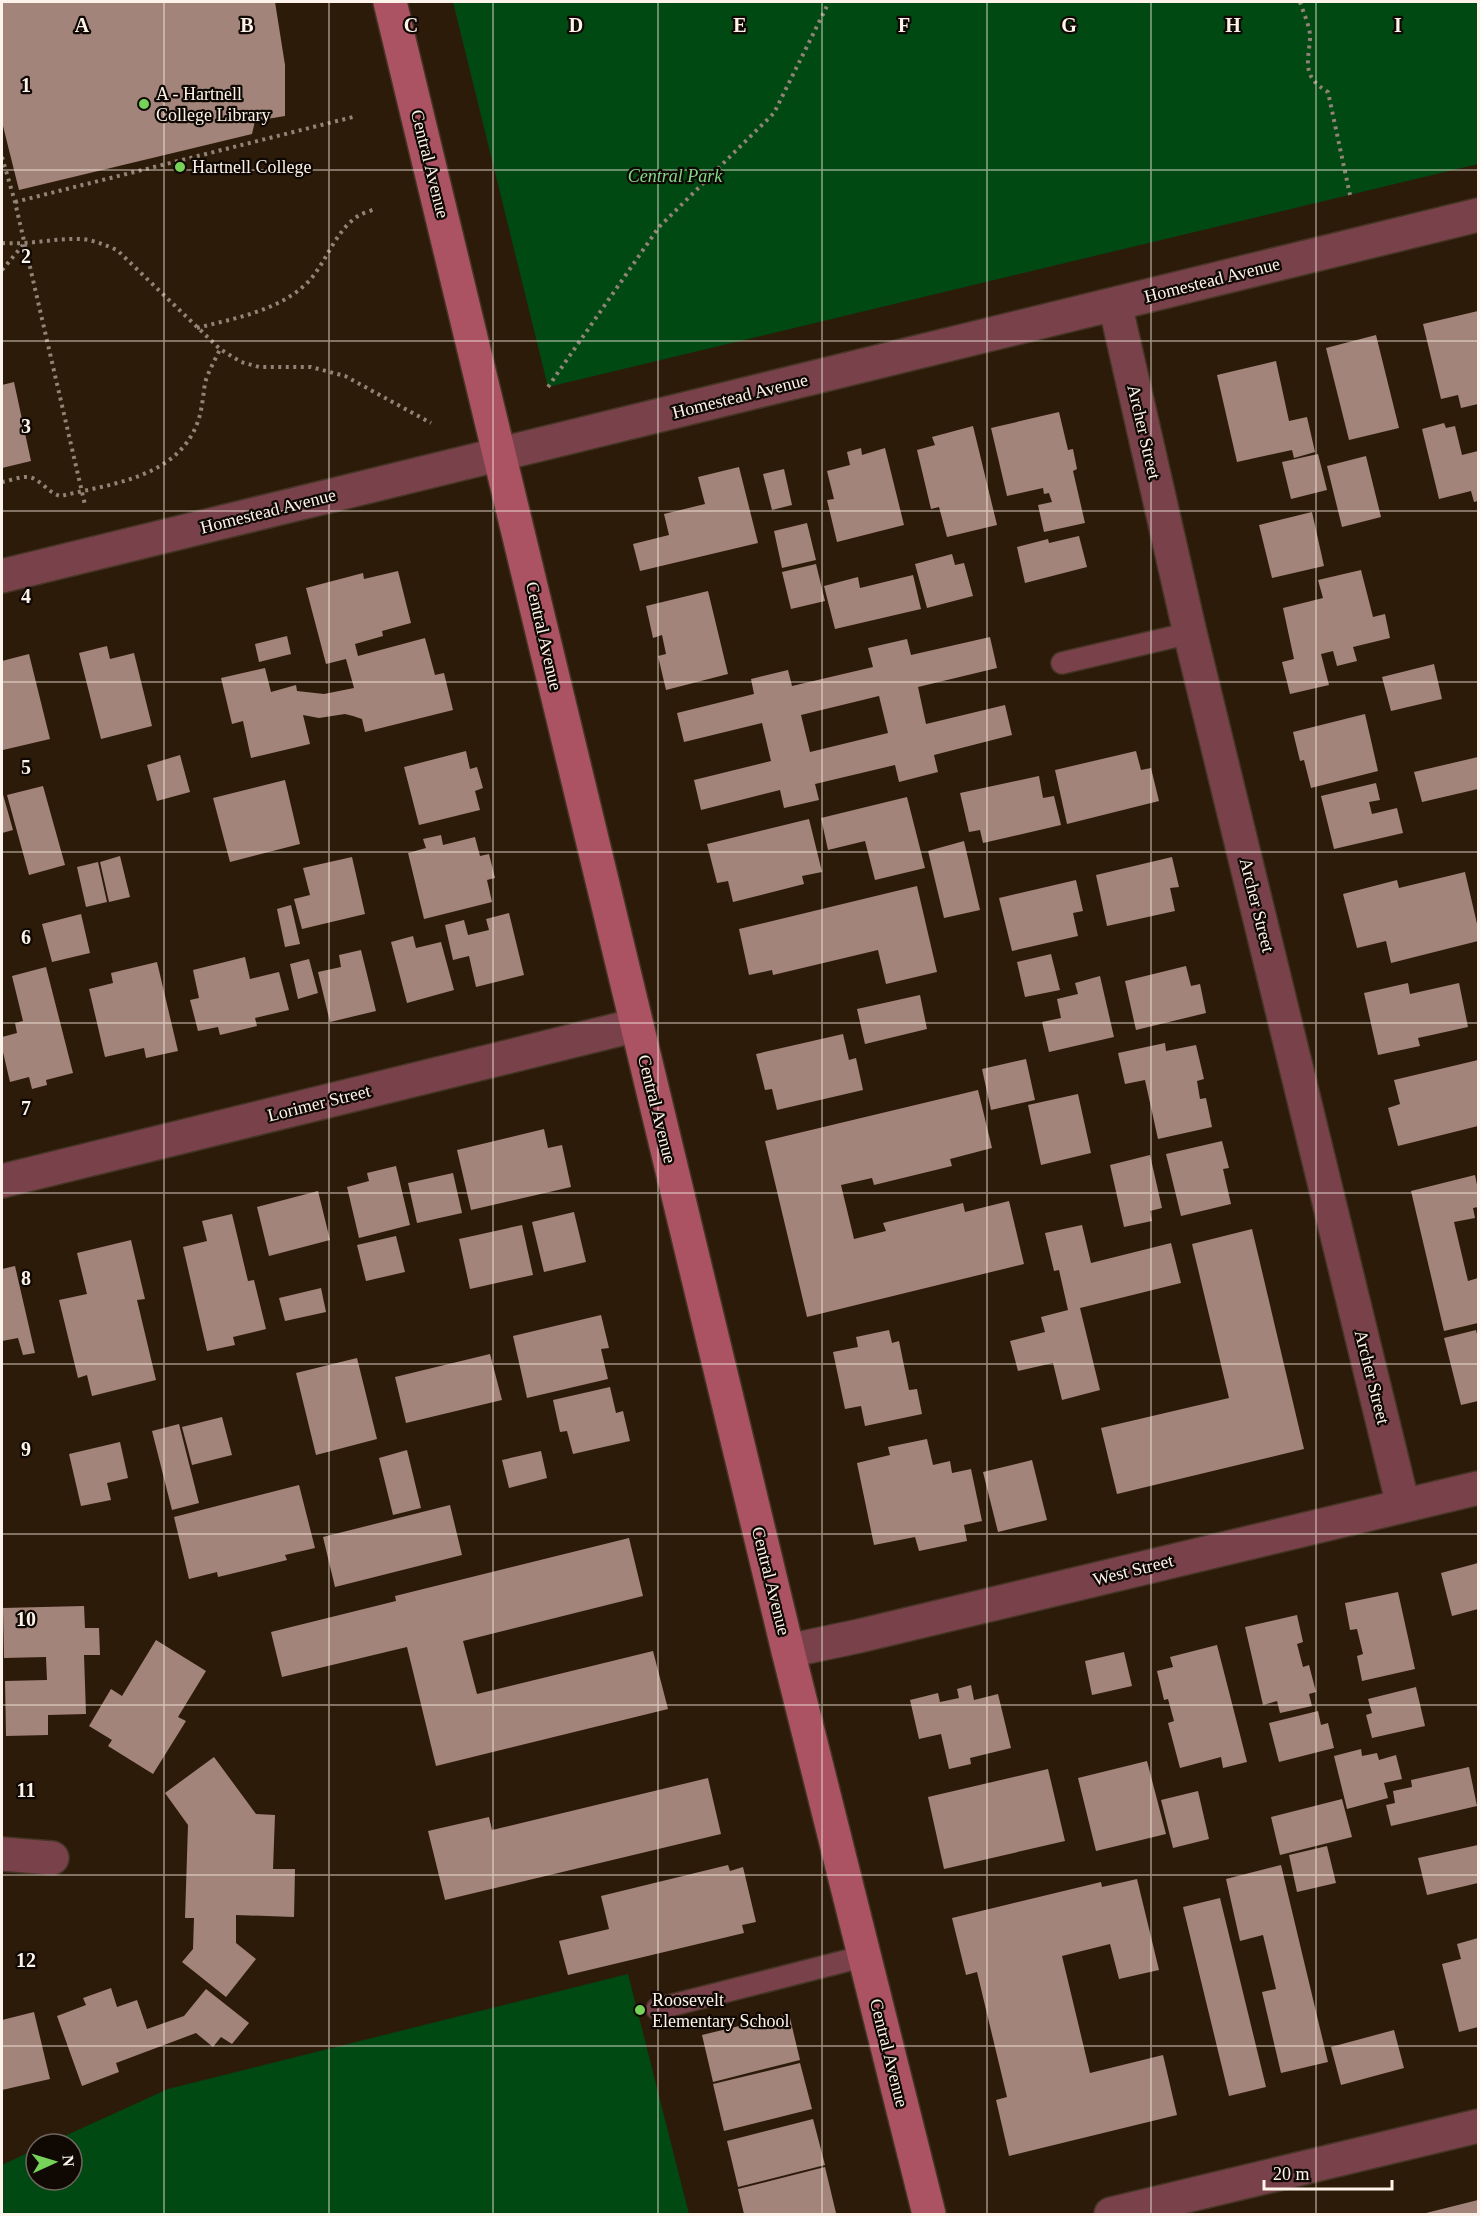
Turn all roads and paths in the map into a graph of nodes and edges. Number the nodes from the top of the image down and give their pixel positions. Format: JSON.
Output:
{"nodes":[{"id":1,"x":390,"y":2,"type":"edge"},
{"id":2,"x":829,"y":2,"type":"edge"},
{"id":3,"x":1300,"y":2,"type":"edge"},
{"id":4,"x":353,"y":117,"type":"dead end"},
{"id":5,"x":2,"y":157,"type":"edge"},
{"id":6,"x":1350,"y":195,"type":"dead end"},
{"id":7,"x":15,"y":202,"type":"junction"},
{"id":8,"x":375,"y":208,"type":"dead end"},
{"id":9,"x":1479,"y":215,"type":"edge"},
{"id":10,"x":2,"y":243,"type":"edge"},
{"id":11,"x":23,"y":244,"type":"junction"},
{"id":12,"x":2,"y":270,"type":"edge"},
{"id":13,"x":1115,"y":304,"type":"junction"},
{"id":14,"x":197,"y":328,"type":"junction"},
{"id":15,"x":220,"y":349,"type":"junction"},
{"id":16,"x":548,"y":387,"type":"dead end"},
{"id":17,"x":431,"y":423,"type":"dead end"},
{"id":18,"x":501,"y":455,"type":"junction"},
{"id":19,"x":2,"y":482,"type":"edge"},
{"id":20,"x":81,"y":491,"type":"junction"},
{"id":21,"x":84,"y":506,"type":"dead end"},
{"id":22,"x":2,"y":576,"type":"edge"},
{"id":23,"x":1190,"y":633,"type":"junction"},
{"id":24,"x":1062,"y":663,"type":"dead end"},
{"id":25,"x":637,"y":1025,"type":"junction"},
{"id":26,"x":2,"y":1181,"type":"edge"},
{"id":27,"x":1479,"y":1488,"type":"edge"},
{"id":28,"x":1403,"y":1505,"type":"junction"},
{"id":29,"x":788,"y":1652,"type":"junction"},
{"id":30,"x":2,"y":1854,"type":"edge"},
{"id":31,"x":52,"y":1858,"type":"dead end"},
{"id":32,"x":865,"y":1956,"type":"junction"},
{"id":33,"x":657,"y":2009,"type":"dead end"},
{"id":34,"x":1479,"y":2126,"type":"edge"},
{"id":35,"x":929,"y":2214,"type":"edge"},
{"id":36,"x":1111,"y":2214,"type":"edge"}],
"edges":[{"from":1,"to":18,"type":"street","name":"Central Avenue"},
{"from":2,"to":16,"type":"path"},
{"from":3,"to":6,"type":"path"},
{"from":4,"to":7,"type":"path"},
{"from":5,"to":7,"type":"path"},
{"from":7,"to":11,"type":"path"},
{"from":8,"to":14,"type":"path"},
{"from":9,"to":13,"type":"street","name":"Homestead Avenue"},
{"from":10,"to":11,"type":"path"},
{"from":11,"to":12,"type":"path"},
{"from":11,"to":14,"type":"path"},
{"from":11,"to":20,"type":"path"},
{"from":13,"to":18,"type":"street","name":"Homestead Avenue"},
{"from":13,"to":23,"type":"street","name":"Archer Street"},
{"from":14,"to":15,"type":"path"},
{"from":15,"to":17,"type":"path"},
{"from":15,"to":20,"type":"path"},
{"from":18,"to":22,"type":"street","name":"Homestead Avenue"},
{"from":18,"to":25,"type":"street","name":"Central Avenue"},
{"from":19,"to":20,"type":"path"},
{"from":20,"to":21,"type":"path"},
{"from":23,"to":24,"type":"lane"},
{"from":23,"to":28,"type":"street","name":"Archer Street"},
{"from":25,"to":26,"type":"street","name":"Lorimer Street"},
{"from":25,"to":29,"type":"street","name":"Central Avenue"},
{"from":27,"to":28,"type":"street","name":"West Street"},
{"from":28,"to":29,"type":"street","name":"West Street"},
{"from":29,"to":32,"type":"street","name":"Central Avenue"},
{"from":30,"to":31,"type":"street"},
{"from":32,"to":33,"type":"lane"},
{"from":32,"to":35,"type":"street","name":"Central Avenue"},
{"from":34,"to":36,"type":"street"}]}
